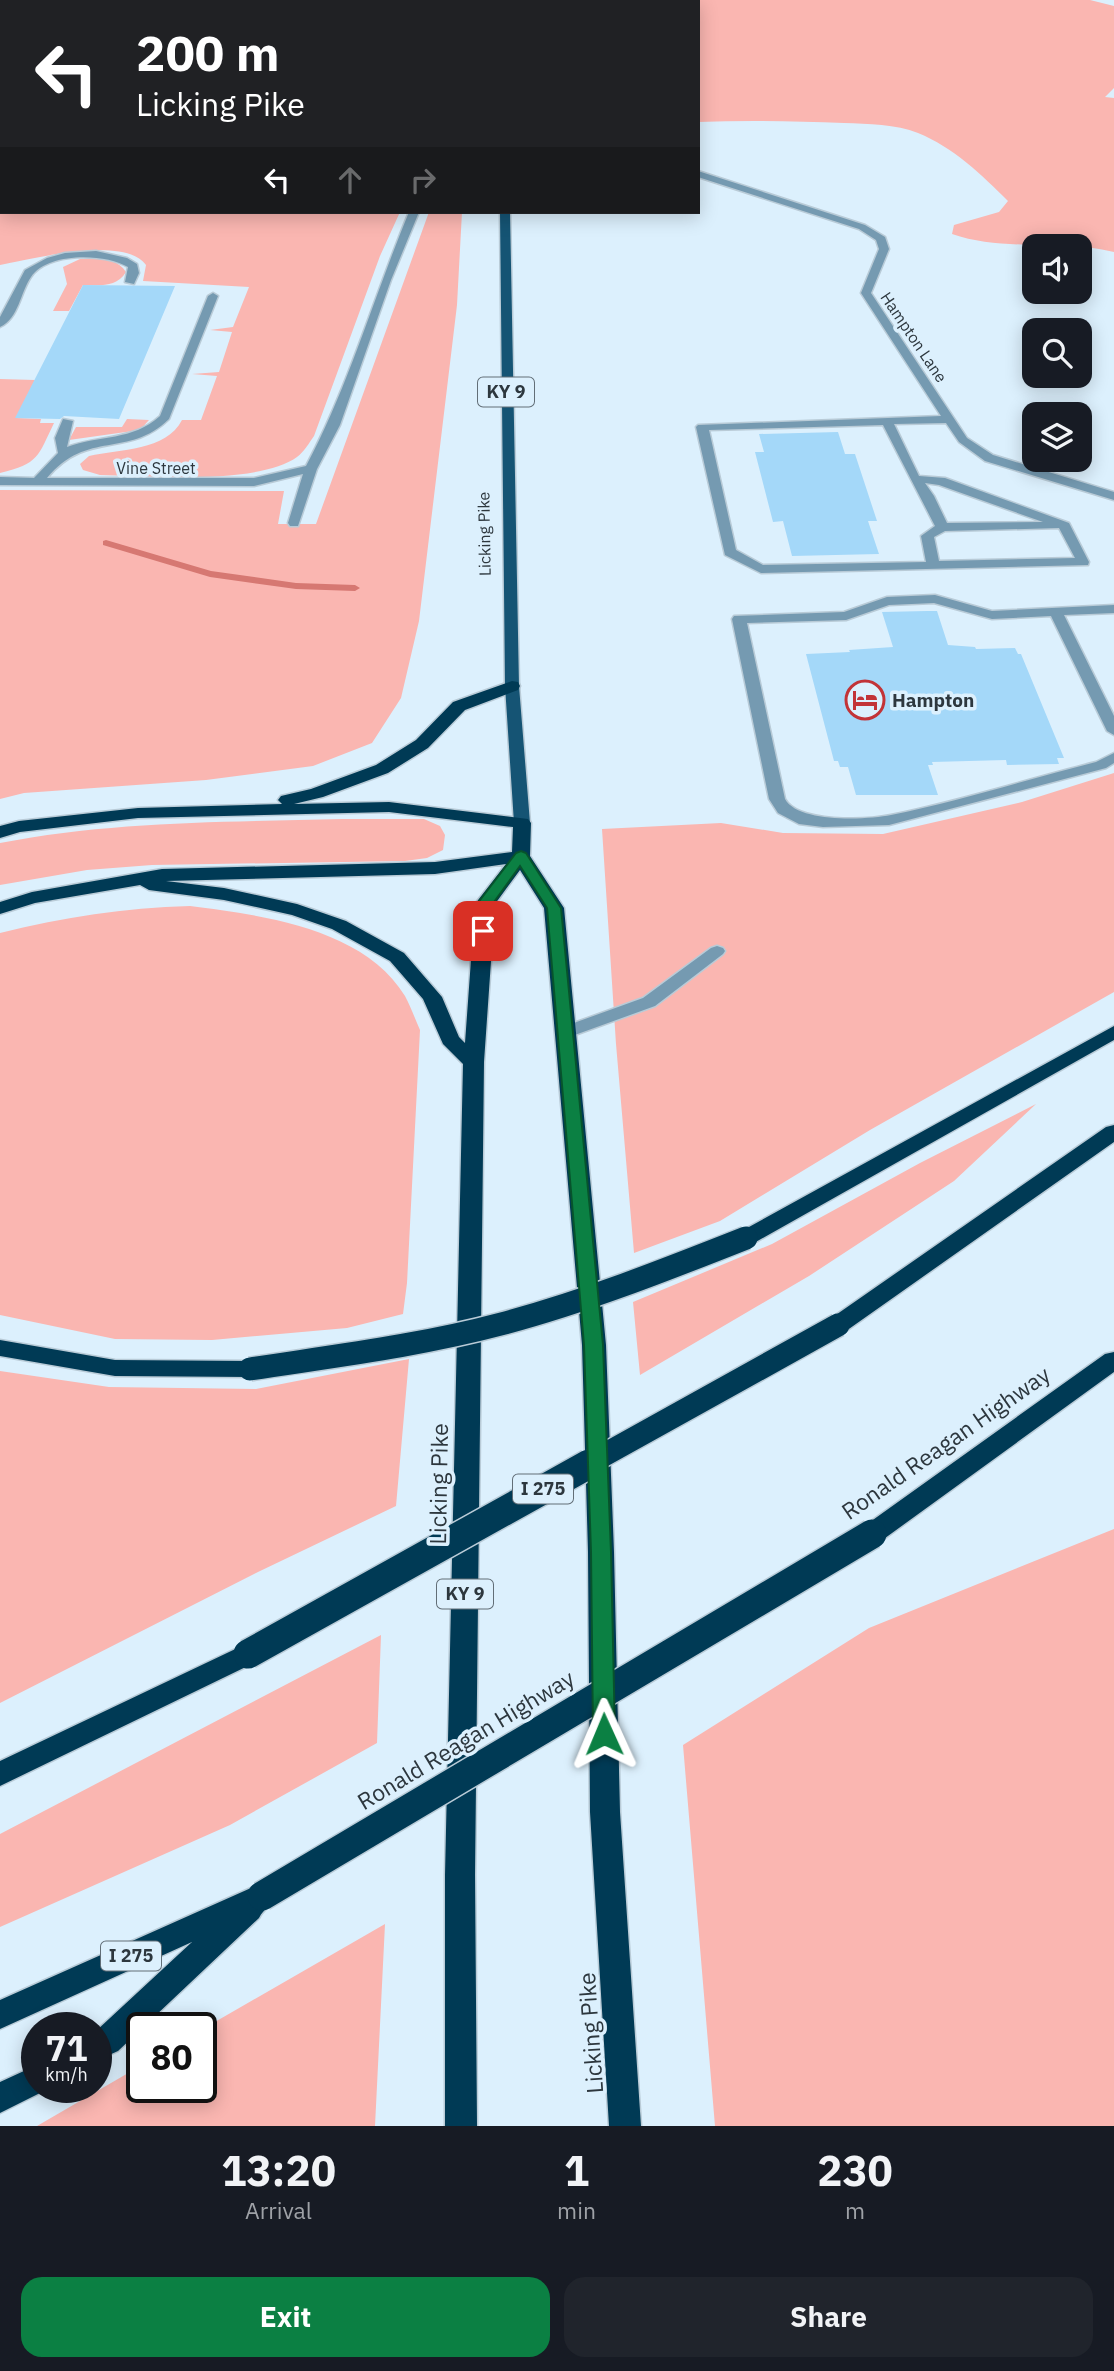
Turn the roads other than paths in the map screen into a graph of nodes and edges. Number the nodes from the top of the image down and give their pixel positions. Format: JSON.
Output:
{"nodes":[{"id":1,"x":700,"y":175,"type":"edge"},
{"id":2,"x":413,"y":214,"type":"edge"},
{"id":3,"x":506,"y":214,"type":"edge"},
{"id":4,"x":130,"y":282,"type":"dead end"},
{"id":5,"x":213,"y":296,"type":"dead end"},
{"id":6,"x":0,"y":324,"type":"edge"},
{"id":7,"x":950,"y":419,"type":"junction"},
{"id":8,"x":67,"y":421,"type":"dead end"},
{"id":9,"x":887,"y":421,"type":"junction"},
{"id":10,"x":64,"y":454,"type":"junction"},
{"id":11,"x":311,"y":469,"type":"junction"},
{"id":12,"x":915,"y":479,"type":"junction"},
{"id":13,"x":0,"y":481,"type":"edge"},
{"id":14,"x":37,"y":482,"type":"junction"},
{"id":15,"x":1114,"y":496,"type":"edge"},
{"id":16,"x":294,"y":523,"type":"dead end"},
{"id":17,"x":1065,"y":526,"type":"junction"},
{"id":18,"x":942,"y":527,"type":"junction"},
{"id":19,"x":933,"y":565,"type":"junction"},
{"id":20,"x":1114,"y":609,"type":"edge"},
{"id":21,"x":1056,"y":612,"type":"junction"},
{"id":22,"x":512,"y":686,"type":"junction"},
{"id":23,"x":1114,"y":731,"type":"edge"},
{"id":24,"x":1114,"y":757,"type":"edge"},
{"id":25,"x":231,"y":810,"type":"junction"},
{"id":26,"x":522,"y":823,"type":"junction"},
{"id":27,"x":0,"y":832,"type":"edge"},
{"id":28,"x":521,"y":856,"type":"junction"},
{"id":29,"x":133,"y":880,"type":"junction"},
{"id":30,"x":0,"y":908,"type":"edge"},
{"id":31,"x":718,"y":951,"type":"dead end"},
{"id":32,"x":566,"y":1032,"type":"junction"},
{"id":33,"x":1114,"y":1032,"type":"edge"},
{"id":34,"x":474,"y":1062,"type":"junction"},
{"id":35,"x":1114,"y":1132,"type":"edge"},
{"id":36,"x":0,"y":1348,"type":"edge"},
{"id":37,"x":1114,"y":1360,"type":"edge"},
{"id":38,"x":0,"y":1774,"type":"edge"},
{"id":39,"x":262,"y":1896,"type":"junction"},
{"id":40,"x":0,"y":2015,"type":"edge"},
{"id":41,"x":112,"y":2036,"type":"edge"},
{"id":42,"x":21,"y":2087,"type":"edge"},
{"id":43,"x":0,"y":2098,"type":"edge"},
{"id":44,"x":461,"y":2126,"type":"edge"},
{"id":45,"x":625,"y":2126,"type":"edge"}],
"edges":[{"from":1,"to":7,"type":"street","name":"Hampton Lane"},
{"from":2,"to":11,"type":"street"},
{"from":3,"to":22,"type":"main road","name":"Licking Pike","number":"KY 9"},
{"from":4,"to":6,"type":"street"},
{"from":5,"to":10,"type":"street"},
{"from":7,"to":9,"type":"street"},
{"from":7,"to":15,"type":"street","name":"Hampton Lane"},
{"from":8,"to":10,"type":"street"},
{"from":9,"to":12,"type":"street"},
{"from":9,"to":19,"type":"street"},
{"from":10,"to":14,"type":"street"},
{"from":11,"to":14,"type":"street","name":"Vine Street"},
{"from":11,"to":16,"type":"street"},
{"from":12,"to":17,"type":"street"},
{"from":12,"to":18,"type":"street"},
{"from":13,"to":14,"type":"street","name":"Vine Street"},
{"from":17,"to":18,"type":"street"},
{"from":17,"to":19,"type":"street"},
{"from":18,"to":19,"type":"street"},
{"from":20,"to":21,"type":"street"},
{"from":21,"to":23,"type":"street"},
{"from":21,"to":24,"type":"street"},
{"from":22,"to":25,"type":"highway"},
{"from":22,"to":26,"type":"main road","name":"Licking Pike","number":"KY 9"},
{"from":25,"to":26,"type":"highway"},
{"from":25,"to":27,"type":"highway"},
{"from":26,"to":28,"type":"highway","name":"Licking Pike","number":"KY 9"},
{"from":28,"to":29,"type":"highway"},
{"from":28,"to":32,"type":"highway","name":"Licking Pike"},
{"from":28,"to":34,"type":"highway","name":"Licking Pike","number":"KY 9"},
{"from":29,"to":30,"type":"highway"},
{"from":29,"to":34,"type":"highway"},
{"from":31,"to":32,"type":"street"},
{"from":32,"to":45,"type":"highway","name":"Licking Pike"},
{"from":33,"to":36,"type":"highway","bridge":true},
{"from":34,"to":44,"type":"highway","name":"Licking Pike","number":"KY 9"},
{"from":35,"to":38,"type":"highway","number":"I 275","bridge":true},
{"from":37,"to":39,"type":"highway","name":"Ronald Reagan Highway","number":"I 275","bridge":true},
{"from":39,"to":40,"type":"highway","name":"Ronald Reagan Highway","number":"I 275"},
{"from":39,"to":41,"type":"highway"},
{"from":42,"to":43,"type":"highway"}]}
